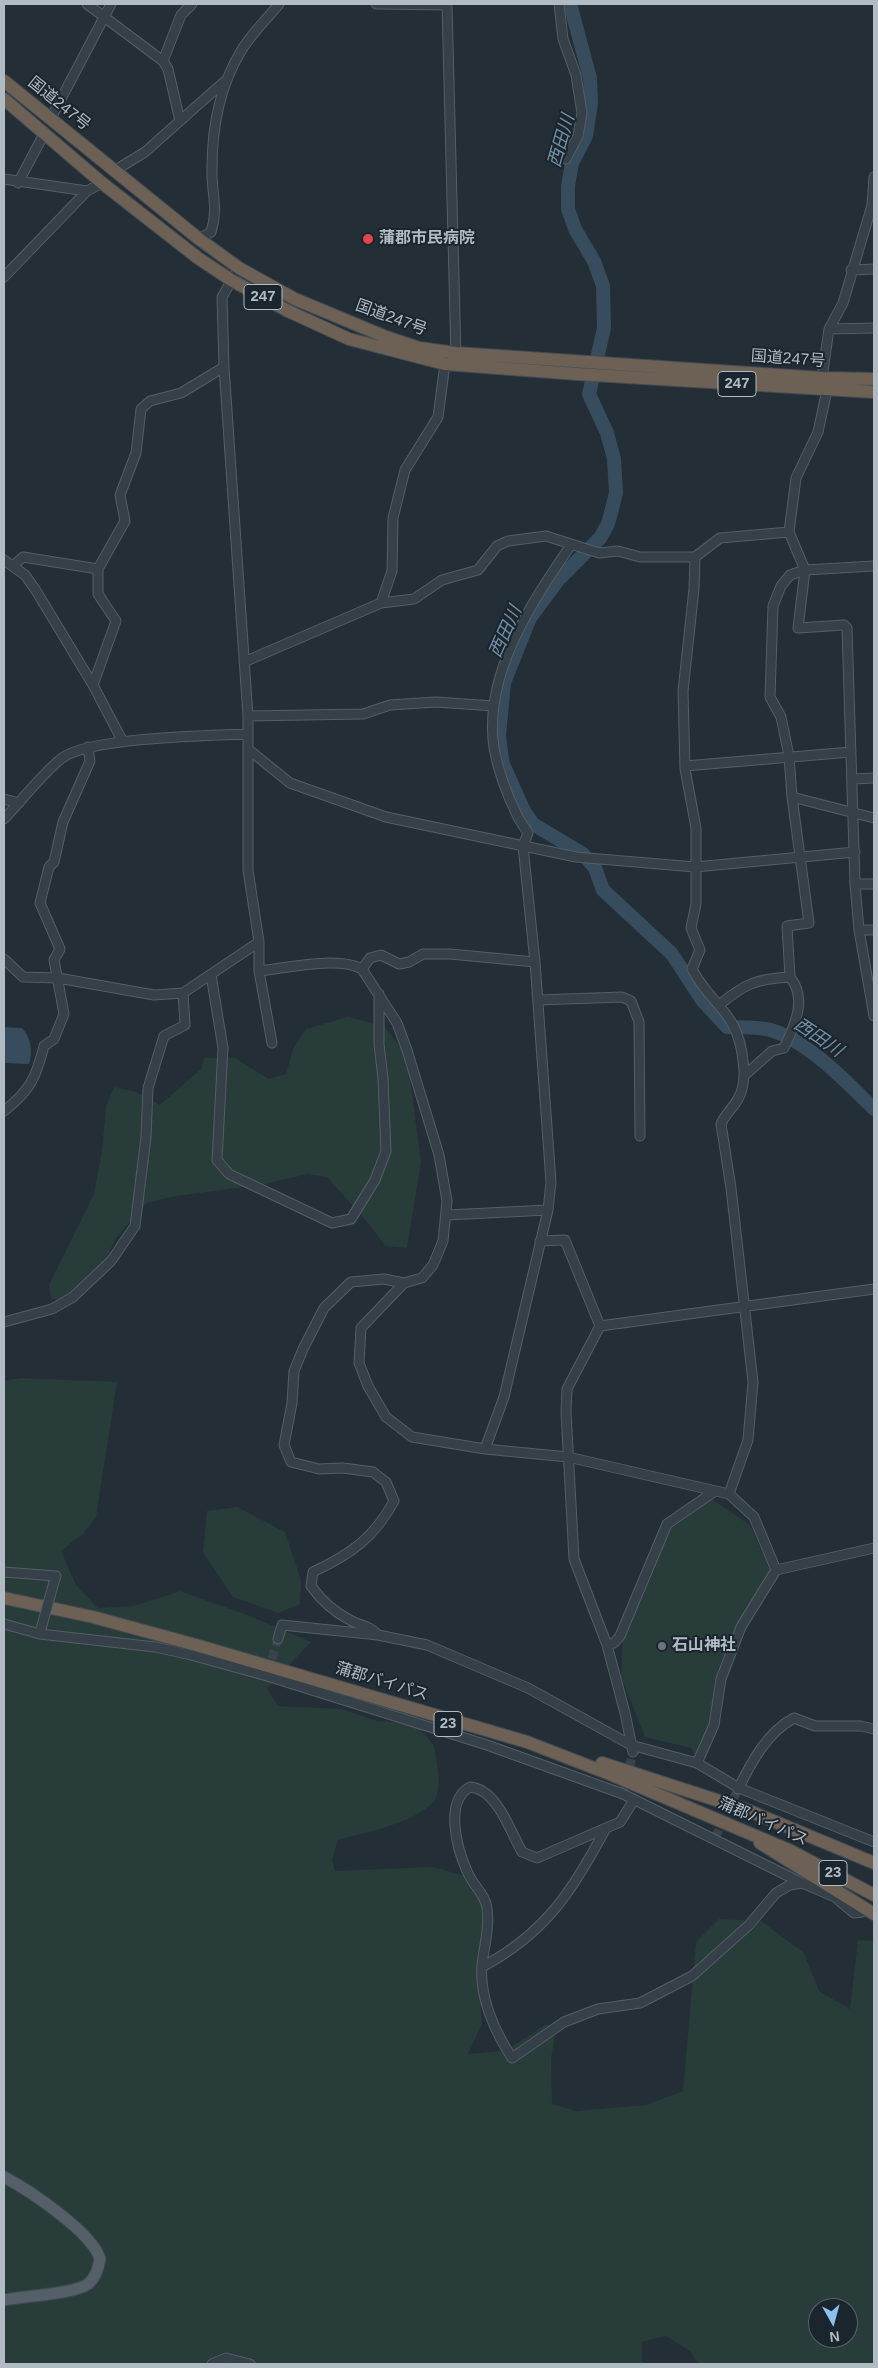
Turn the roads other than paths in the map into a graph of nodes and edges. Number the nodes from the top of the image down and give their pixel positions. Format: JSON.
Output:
{"nodes":[{"id":1,"x":87,"y":4,"type":"edge"},
{"id":2,"x":111,"y":4,"type":"edge"},
{"id":3,"x":192,"y":4,"type":"edge"},
{"id":4,"x":279,"y":4,"type":"edge"},
{"id":5,"x":376,"y":4,"type":"edge"},
{"id":6,"x":447,"y":4,"type":"edge"},
{"id":7,"x":560,"y":4,"type":"edge"},
{"id":8,"x":105,"y":17,"type":"junction"},
{"id":9,"x":163,"y":61,"type":"junction"},
{"id":10,"x":226,"y":80,"type":"junction"},
{"id":11,"x":4,"y":81,"type":"edge"},
{"id":12,"x":4,"y":99,"type":"edge"},
{"id":13,"x":51,"y":118,"type":"junction"},
{"id":14,"x":180,"y":121,"type":"junction"},
{"id":15,"x":45,"y":132,"type":"junction"},
{"id":16,"x":566,"y":159,"type":"dead end"},
{"id":17,"x":114,"y":171,"type":"junction"},
{"id":18,"x":874,"y":177,"type":"edge"},
{"id":19,"x":4,"y":179,"type":"edge"},
{"id":20,"x":18,"y":183,"type":"junction"},
{"id":21,"x":102,"y":183,"type":"junction"},
{"id":22,"x":87,"y":191,"type":"junction"},
{"id":23,"x":199,"y":239,"type":"junction"},
{"id":24,"x":239,"y":268,"type":"junction"},
{"id":25,"x":874,"y":269,"type":"edge"},
{"id":26,"x":851,"y":270,"type":"junction"},
{"id":27,"x":4,"y":277,"type":"edge"},
{"id":28,"x":231,"y":280,"type":"junction"},
{"id":29,"x":874,"y":328,"type":"edge"},
{"id":30,"x":829,"y":329,"type":"junction"},
{"id":31,"x":452,"y":361,"type":"junction"},
{"id":32,"x":224,"y":367,"type":"junction"},
{"id":33,"x":600,"y":368,"type":"junction"},
{"id":34,"x":822,"y":378,"type":"junction"},
{"id":35,"x":874,"y":379,"type":"edge"},
{"id":36,"x":827,"y":390,"type":"junction"},
{"id":37,"x":874,"y":392,"type":"edge"},
{"id":38,"x":789,"y":532,"type":"junction"},
{"id":39,"x":572,"y":545,"type":"junction"},
{"id":40,"x":695,"y":557,"type":"junction"},
{"id":41,"x":4,"y":560,"type":"edge"},
{"id":42,"x":14,"y":565,"type":"junction"},
{"id":43,"x":874,"y":566,"type":"edge"},
{"id":44,"x":98,"y":569,"type":"junction"},
{"id":45,"x":805,"y":570,"type":"junction"},
{"id":46,"x":381,"y":603,"type":"junction"},
{"id":47,"x":244,"y":662,"type":"junction"},
{"id":48,"x":93,"y":685,"type":"junction"},
{"id":49,"x":494,"y":706,"type":"junction"},
{"id":50,"x":248,"y":716,"type":"junction"},
{"id":51,"x":248,"y":734,"type":"junction"},
{"id":52,"x":123,"y":742,"type":"junction"},
{"id":53,"x":88,"y":747,"type":"junction"},
{"id":54,"x":248,"y":749,"type":"junction"},
{"id":55,"x":851,"y":752,"type":"junction"},
{"id":56,"x":789,"y":756,"type":"junction"},
{"id":57,"x":685,"y":766,"type":"junction"},
{"id":58,"x":874,"y":778,"type":"edge"},
{"id":59,"x":852,"y":779,"type":"junction"},
{"id":60,"x":792,"y":797,"type":"junction"},
{"id":61,"x":4,"y":799,"type":"edge"},
{"id":62,"x":19,"y":803,"type":"junction"},
{"id":63,"x":854,"y":812,"type":"junction"},
{"id":64,"x":874,"y":818,"type":"edge"},
{"id":65,"x":4,"y":819,"type":"edge"},
{"id":66,"x":523,"y":846,"type":"junction"},
{"id":67,"x":855,"y":852,"type":"junction"},
{"id":68,"x":800,"y":856,"type":"junction"},
{"id":69,"x":695,"y":868,"type":"junction"},
{"id":70,"x":855,"y":884,"type":"junction"},
{"id":71,"x":874,"y":884,"type":"edge"},
{"id":72,"x":859,"y":930,"type":"junction"},
{"id":73,"x":874,"y":930,"type":"edge"},
{"id":74,"x":259,"y":942,"type":"junction"},
{"id":75,"x":4,"y":959,"type":"edge"},
{"id":76,"x":535,"y":962,"type":"junction"},
{"id":77,"x":362,"y":969,"type":"junction"},
{"id":78,"x":259,"y":970,"type":"junction"},
{"id":79,"x":211,"y":975,"type":"junction"},
{"id":80,"x":871,"y":976,"type":"edge"},
{"id":81,"x":790,"y":977,"type":"junction"},
{"id":82,"x":58,"y":978,"type":"junction"},
{"id":83,"x":183,"y":993,"type":"junction"},
{"id":84,"x":379,"y":994,"type":"junction"},
{"id":85,"x":538,"y":1000,"type":"junction"},
{"id":86,"x":719,"y":1005,"type":"junction"},
{"id":87,"x":874,"y":1016,"type":"edge"},
{"id":88,"x":272,"y":1043,"type":"dead end"},
{"id":89,"x":745,"y":1075,"type":"junction"},
{"id":90,"x":4,"y":1110,"type":"edge"},
{"id":91,"x":640,"y":1136,"type":"dead end"},
{"id":92,"x":548,"y":1210,"type":"junction"},
{"id":93,"x":447,"y":1215,"type":"junction"},
{"id":94,"x":540,"y":1241,"type":"junction"},
{"id":95,"x":404,"y":1283,"type":"junction"},
{"id":96,"x":874,"y":1289,"type":"edge"},
{"id":97,"x":744,"y":1307,"type":"junction"},
{"id":98,"x":4,"y":1322,"type":"edge"},
{"id":99,"x":600,"y":1326,"type":"junction"},
{"id":100,"x":485,"y":1448,"type":"junction"},
{"id":101,"x":568,"y":1457,"type":"junction"},
{"id":102,"x":716,"y":1490,"type":"junction"},
{"id":103,"x":729,"y":1494,"type":"junction"},
{"id":104,"x":874,"y":1548,"type":"edge"},
{"id":105,"x":776,"y":1570,"type":"junction"},
{"id":106,"x":4,"y":1572,"type":"edge"},
{"id":107,"x":4,"y":1598,"type":"edge"},
{"id":108,"x":4,"y":1602,"type":"edge"},
{"id":109,"x":4,"y":1624,"type":"edge"},
{"id":110,"x":41,"y":1631,"type":"junction"},
{"id":111,"x":378,"y":1635,"type":"junction"},
{"id":112,"x":278,"y":1639,"type":"tunnel mouth"},
{"id":113,"x":607,"y":1645,"type":"junction"},
{"id":114,"x":874,"y":1729,"type":"edge"},
{"id":115,"x":527,"y":1742,"type":"junction"},
{"id":116,"x":632,"y":1749,"type":"junction"},
{"id":117,"x":697,"y":1762,"type":"junction"},
{"id":118,"x":739,"y":1789,"type":"junction"},
{"id":119,"x":634,"y":1800,"type":"junction"},
{"id":120,"x":606,"y":1828,"type":"junction"},
{"id":121,"x":759,"y":1842,"type":"junction"},
{"id":122,"x":874,"y":1842,"type":"edge"},
{"id":123,"x":874,"y":1863,"type":"edge"},
{"id":124,"x":802,"y":1883,"type":"junction"},
{"id":125,"x":874,"y":1895,"type":"edge"},
{"id":126,"x":874,"y":1900,"type":"edge"},
{"id":127,"x":868,"y":1913,"type":"edge"},
{"id":128,"x":482,"y":1967,"type":"junction"},
{"id":129,"x":4,"y":2177,"type":"edge"},
{"id":130,"x":4,"y":2300,"type":"edge"},
{"id":131,"x":212,"y":2364,"type":"edge"},
{"id":132,"x":250,"y":2364,"type":"edge"}],
"edges":[{"from":1,"to":8,"type":"street"},
{"from":2,"to":8,"type":"street"},
{"from":3,"to":9,"type":"street"},
{"from":4,"to":10,"type":"street"},
{"from":5,"to":6,"type":"street"},
{"from":6,"to":31,"type":"street"},
{"from":7,"to":16,"type":"street"},
{"from":8,"to":9,"type":"street"},
{"from":8,"to":13,"type":"street"},
{"from":9,"to":14,"type":"street"},
{"from":10,"to":14,"type":"street"},
{"from":10,"to":23,"type":"street"},
{"from":11,"to":13,"type":"highway","name":"国道247号","number":"247"},
{"from":12,"to":15,"type":"highway","name":"国道247号","number":"247"},
{"from":13,"to":17,"type":"highway","name":"国道247号","number":"247"},
{"from":14,"to":17,"type":"street"},
{"from":15,"to":20,"type":"street"},
{"from":15,"to":21,"type":"highway","name":"国道247号","number":"247"},
{"from":17,"to":23,"type":"highway","name":"国道247号","number":"247"},
{"from":18,"to":26,"type":"street"},
{"from":19,"to":20,"type":"street"},
{"from":20,"to":22,"type":"street"},
{"from":21,"to":22,"type":"street"},
{"from":21,"to":28,"type":"highway","name":"国道247号","number":"247"},
{"from":22,"to":27,"type":"street"},
{"from":23,"to":24,"type":"highway","name":"国道247号","number":"247"},
{"from":24,"to":28,"type":"street"},
{"from":24,"to":31,"type":"highway","name":"国道247号","number":"247"},
{"from":25,"to":26,"type":"street"},
{"from":26,"to":30,"type":"street"},
{"from":28,"to":31,"type":"highway","name":"国道247号","number":"247"},
{"from":28,"to":32,"type":"street"},
{"from":29,"to":30,"type":"street"},
{"from":30,"to":34,"type":"street"},
{"from":31,"to":33,"type":"highway","name":"国道247号","number":"247"},
{"from":31,"to":33,"type":"highway","name":"国道247号","number":"247"},
{"from":31,"to":46,"type":"street"},
{"from":32,"to":44,"type":"street"},
{"from":32,"to":47,"type":"street"},
{"from":33,"to":34,"type":"highway","name":"国道247号","number":"247"},
{"from":33,"to":36,"type":"highway","name":"国道247号","number":"247"},
{"from":34,"to":35,"type":"highway","name":"国道247号","number":"247"},
{"from":36,"to":37,"type":"highway","name":"国道247号","number":"247"},
{"from":36,"to":38,"type":"street"},
{"from":38,"to":40,"type":"street"},
{"from":38,"to":45,"type":"street"},
{"from":39,"to":40,"type":"street"},
{"from":39,"to":46,"type":"street"},
{"from":39,"to":49,"type":"street"},
{"from":40,"to":57,"type":"street"},
{"from":41,"to":42,"type":"street"},
{"from":42,"to":44,"type":"street"},
{"from":42,"to":48,"type":"street"},
{"from":43,"to":45,"type":"street"},
{"from":44,"to":48,"type":"street"},
{"from":45,"to":55,"type":"street"},
{"from":45,"to":56,"type":"street"},
{"from":46,"to":47,"type":"street"},
{"from":47,"to":50,"type":"street"},
{"from":48,"to":52,"type":"street"},
{"from":49,"to":50,"type":"street"},
{"from":49,"to":66,"type":"street"},
{"from":50,"to":51,"type":"street"},
{"from":51,"to":52,"type":"street"},
{"from":51,"to":54,"type":"street"},
{"from":52,"to":53,"type":"street"},
{"from":53,"to":62,"type":"street"},
{"from":53,"to":82,"type":"street"},
{"from":54,"to":66,"type":"street"},
{"from":54,"to":74,"type":"street"},
{"from":55,"to":56,"type":"street"},
{"from":55,"to":59,"type":"street"},
{"from":56,"to":57,"type":"street"},
{"from":56,"to":60,"type":"street"},
{"from":57,"to":69,"type":"street"},
{"from":58,"to":59,"type":"street"},
{"from":59,"to":63,"type":"street"},
{"from":60,"to":63,"type":"street"},
{"from":60,"to":68,"type":"street"},
{"from":61,"to":62,"type":"street"},
{"from":62,"to":65,"type":"street"},
{"from":63,"to":64,"type":"street"},
{"from":63,"to":67,"type":"street"},
{"from":66,"to":69,"type":"street"},
{"from":66,"to":76,"type":"street"},
{"from":67,"to":68,"type":"street"},
{"from":67,"to":70,"type":"street"},
{"from":68,"to":69,"type":"street"},
{"from":68,"to":81,"type":"street"},
{"from":69,"to":86,"type":"street"},
{"from":70,"to":71,"type":"street"},
{"from":70,"to":72,"type":"street"},
{"from":72,"to":73,"type":"street"},
{"from":72,"to":80,"type":"street"},
{"from":74,"to":78,"type":"street"},
{"from":74,"to":79,"type":"street"},
{"from":75,"to":82,"type":"street"},
{"from":76,"to":77,"type":"street"},
{"from":76,"to":85,"type":"street"},
{"from":77,"to":78,"type":"street"},
{"from":77,"to":84,"type":"street"},
{"from":78,"to":88,"type":"street"},
{"from":79,"to":83,"type":"street"},
{"from":79,"to":84,"type":"street"},
{"from":80,"to":87,"type":"street"},
{"from":81,"to":86,"type":"street"},
{"from":81,"to":89,"type":"street"},
{"from":82,"to":83,"type":"street"},
{"from":82,"to":90,"type":"street"},
{"from":83,"to":98,"type":"street"},
{"from":84,"to":93,"type":"street"},
{"from":85,"to":91,"type":"street"},
{"from":85,"to":92,"type":"street"},
{"from":86,"to":89,"type":"street"},
{"from":89,"to":97,"type":"street"},
{"from":92,"to":93,"type":"street"},
{"from":92,"to":94,"type":"street"},
{"from":93,"to":95,"type":"street"},
{"from":94,"to":99,"type":"street"},
{"from":94,"to":100,"type":"street"},
{"from":95,"to":100,"type":"street"},
{"from":95,"to":111,"type":"street"},
{"from":96,"to":97,"type":"street"},
{"from":97,"to":99,"type":"street"},
{"from":97,"to":103,"type":"street"},
{"from":99,"to":101,"type":"street"},
{"from":100,"to":101,"type":"street"},
{"from":101,"to":102,"type":"street"},
{"from":101,"to":113,"type":"street"},
{"from":102,"to":103,"type":"street"},
{"from":102,"to":113,"type":"street"},
{"from":103,"to":105,"type":"street"},
{"from":104,"to":105,"type":"street"},
{"from":105,"to":117,"type":"street"},
{"from":106,"to":110,"type":"street","bridge":true},
{"from":107,"to":115,"type":"highway","name":"蒲郡バイパス","number":"23"},
{"from":108,"to":121,"type":"highway","name":"蒲郡バイパス","number":"23"},
{"from":109,"to":110,"type":"street"},
{"from":110,"to":119,"type":"street"},
{"from":111,"to":112,"type":"street"},
{"from":111,"to":116,"type":"street"},
{"from":113,"to":116,"type":"street"},
{"from":114,"to":118,"type":"street"},
{"from":115,"to":123,"type":"highway"},
{"from":115,"to":125,"type":"highway","name":"蒲郡バイパス","number":"23"},
{"from":116,"to":117,"type":"street"},
{"from":117,"to":118,"type":"street"},
{"from":118,"to":122,"type":"street"},
{"from":119,"to":120,"type":"street"},
{"from":119,"to":124,"type":"street"},
{"from":120,"to":128,"type":"street"},
{"from":120,"to":128,"type":"street"},
{"from":121,"to":126,"type":"highway","name":"蒲郡バイパス","number":"23"},
{"from":121,"to":127,"type":"highway"},
{"from":124,"to":127,"type":"street"},
{"from":124,"to":128,"type":"street"},
{"from":129,"to":130,"type":"main road"},
{"from":131,"to":132,"type":"street"}]}
